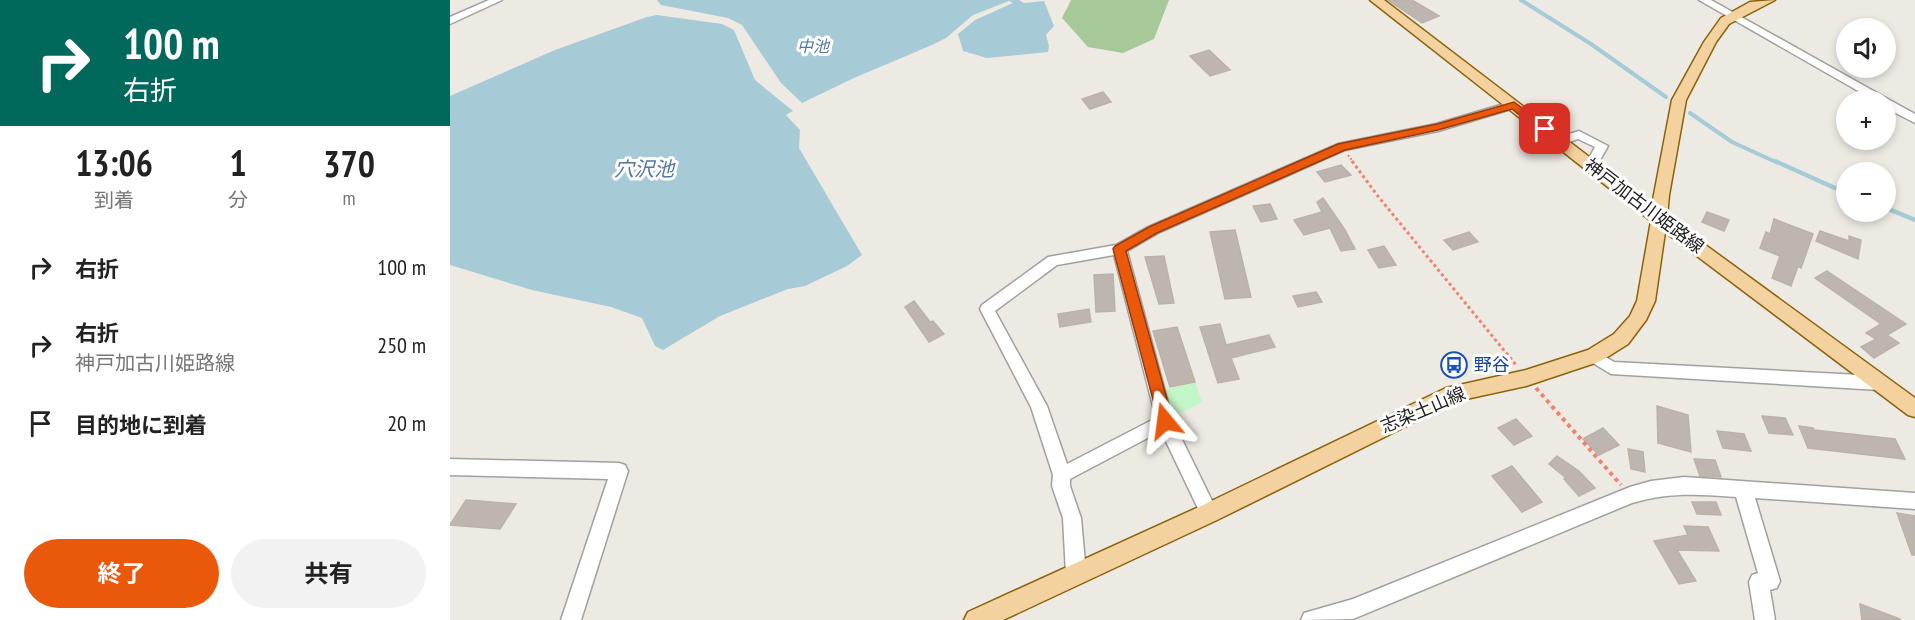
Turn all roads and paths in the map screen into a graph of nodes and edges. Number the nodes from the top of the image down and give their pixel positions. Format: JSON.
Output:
{"nodes":[{"id":1,"x":497,"y":0,"type":"edge"},
{"id":2,"x":1376,"y":0,"type":"edge"},
{"id":3,"x":1704,"y":0,"type":"edge"},
{"id":4,"x":1769,"y":0,"type":"edge"},
{"id":5,"x":1733,"y":16,"type":"junction"},
{"id":6,"x":450,"y":21,"type":"edge"},
{"id":7,"x":1864,"y":90,"type":"edge"},
{"id":8,"x":1514,"y":105,"type":"junction"},
{"id":9,"x":1896,"y":109,"type":"edge"},
{"id":10,"x":1915,"y":119,"type":"edge"},
{"id":11,"x":1560,"y":141,"type":"junction"},
{"id":12,"x":1342,"y":147,"type":"junction"},
{"id":13,"x":1591,"y":166,"type":"junction"},
{"id":14,"x":1659,"y":219,"type":"junction"},
{"id":15,"x":1119,"y":249,"type":"junction"},
{"id":16,"x":1594,"y":356,"type":"junction"},
{"id":17,"x":1526,"y":378,"type":"junction"},
{"id":18,"x":1880,"y":383,"type":"junction"},
{"id":19,"x":1915,"y":409,"type":"edge"},
{"id":20,"x":1165,"y":421,"type":"junction"},
{"id":21,"x":450,"y":467,"type":"edge"},
{"id":22,"x":1062,"y":475,"type":"junction"},
{"id":23,"x":1743,"y":489,"type":"junction"},
{"id":24,"x":1630,"y":495,"type":"junction"},
{"id":25,"x":1915,"y":501,"type":"edge"},
{"id":26,"x":1209,"y":513,"type":"junction"},
{"id":27,"x":1076,"y":574,"type":"junction"},
{"id":28,"x":571,"y":620,"type":"edge"},
{"id":29,"x":976,"y":620,"type":"edge"},
{"id":30,"x":1311,"y":620,"type":"edge"},
{"id":31,"x":1765,"y":620,"type":"edge"}],
"edges":[{"from":1,"to":6,"type":"street"},
{"from":2,"to":8,"type":"main road","name":"神戸加古川姫路線"},
{"from":3,"to":5,"type":"street"},
{"from":4,"to":5,"type":"main road","name":"志染土山線"},
{"from":5,"to":7,"type":"street"},
{"from":5,"to":14,"type":"main road","name":"志染土山線"},
{"from":8,"to":11,"type":"main road","name":"神戸加古川姫路線"},
{"from":8,"to":12,"type":"street"},
{"from":9,"to":10,"type":"street"},
{"from":11,"to":13,"type":"main road","name":"神戸加古川姫路線"},
{"from":11,"to":13,"type":"street"},
{"from":12,"to":15,"type":"street"},
{"from":12,"to":17,"type":"path"},
{"from":13,"to":14,"type":"main road","name":"神戸加古川姫路線"},
{"from":14,"to":16,"type":"main road","name":"志染土山線"},
{"from":14,"to":18,"type":"main road","name":"神戸加古川姫路線"},
{"from":15,"to":20,"type":"street"},
{"from":15,"to":22,"type":"street"},
{"from":16,"to":17,"type":"main road","name":"志染土山線"},
{"from":16,"to":18,"type":"street"},
{"from":17,"to":24,"type":"path"},
{"from":17,"to":26,"type":"main road","name":"志染土山線"},
{"from":18,"to":19,"type":"main road","name":"神戸加古川姫路線"},
{"from":20,"to":22,"type":"street"},
{"from":20,"to":26,"type":"street"},
{"from":21,"to":28,"type":"street"},
{"from":22,"to":27,"type":"street"},
{"from":23,"to":24,"type":"street"},
{"from":23,"to":25,"type":"street"},
{"from":23,"to":31,"type":"street"},
{"from":24,"to":30,"type":"street"},
{"from":26,"to":27,"type":"main road","name":"志染土山線"},
{"from":27,"to":29,"type":"main road","name":"志染土山線"}]}
